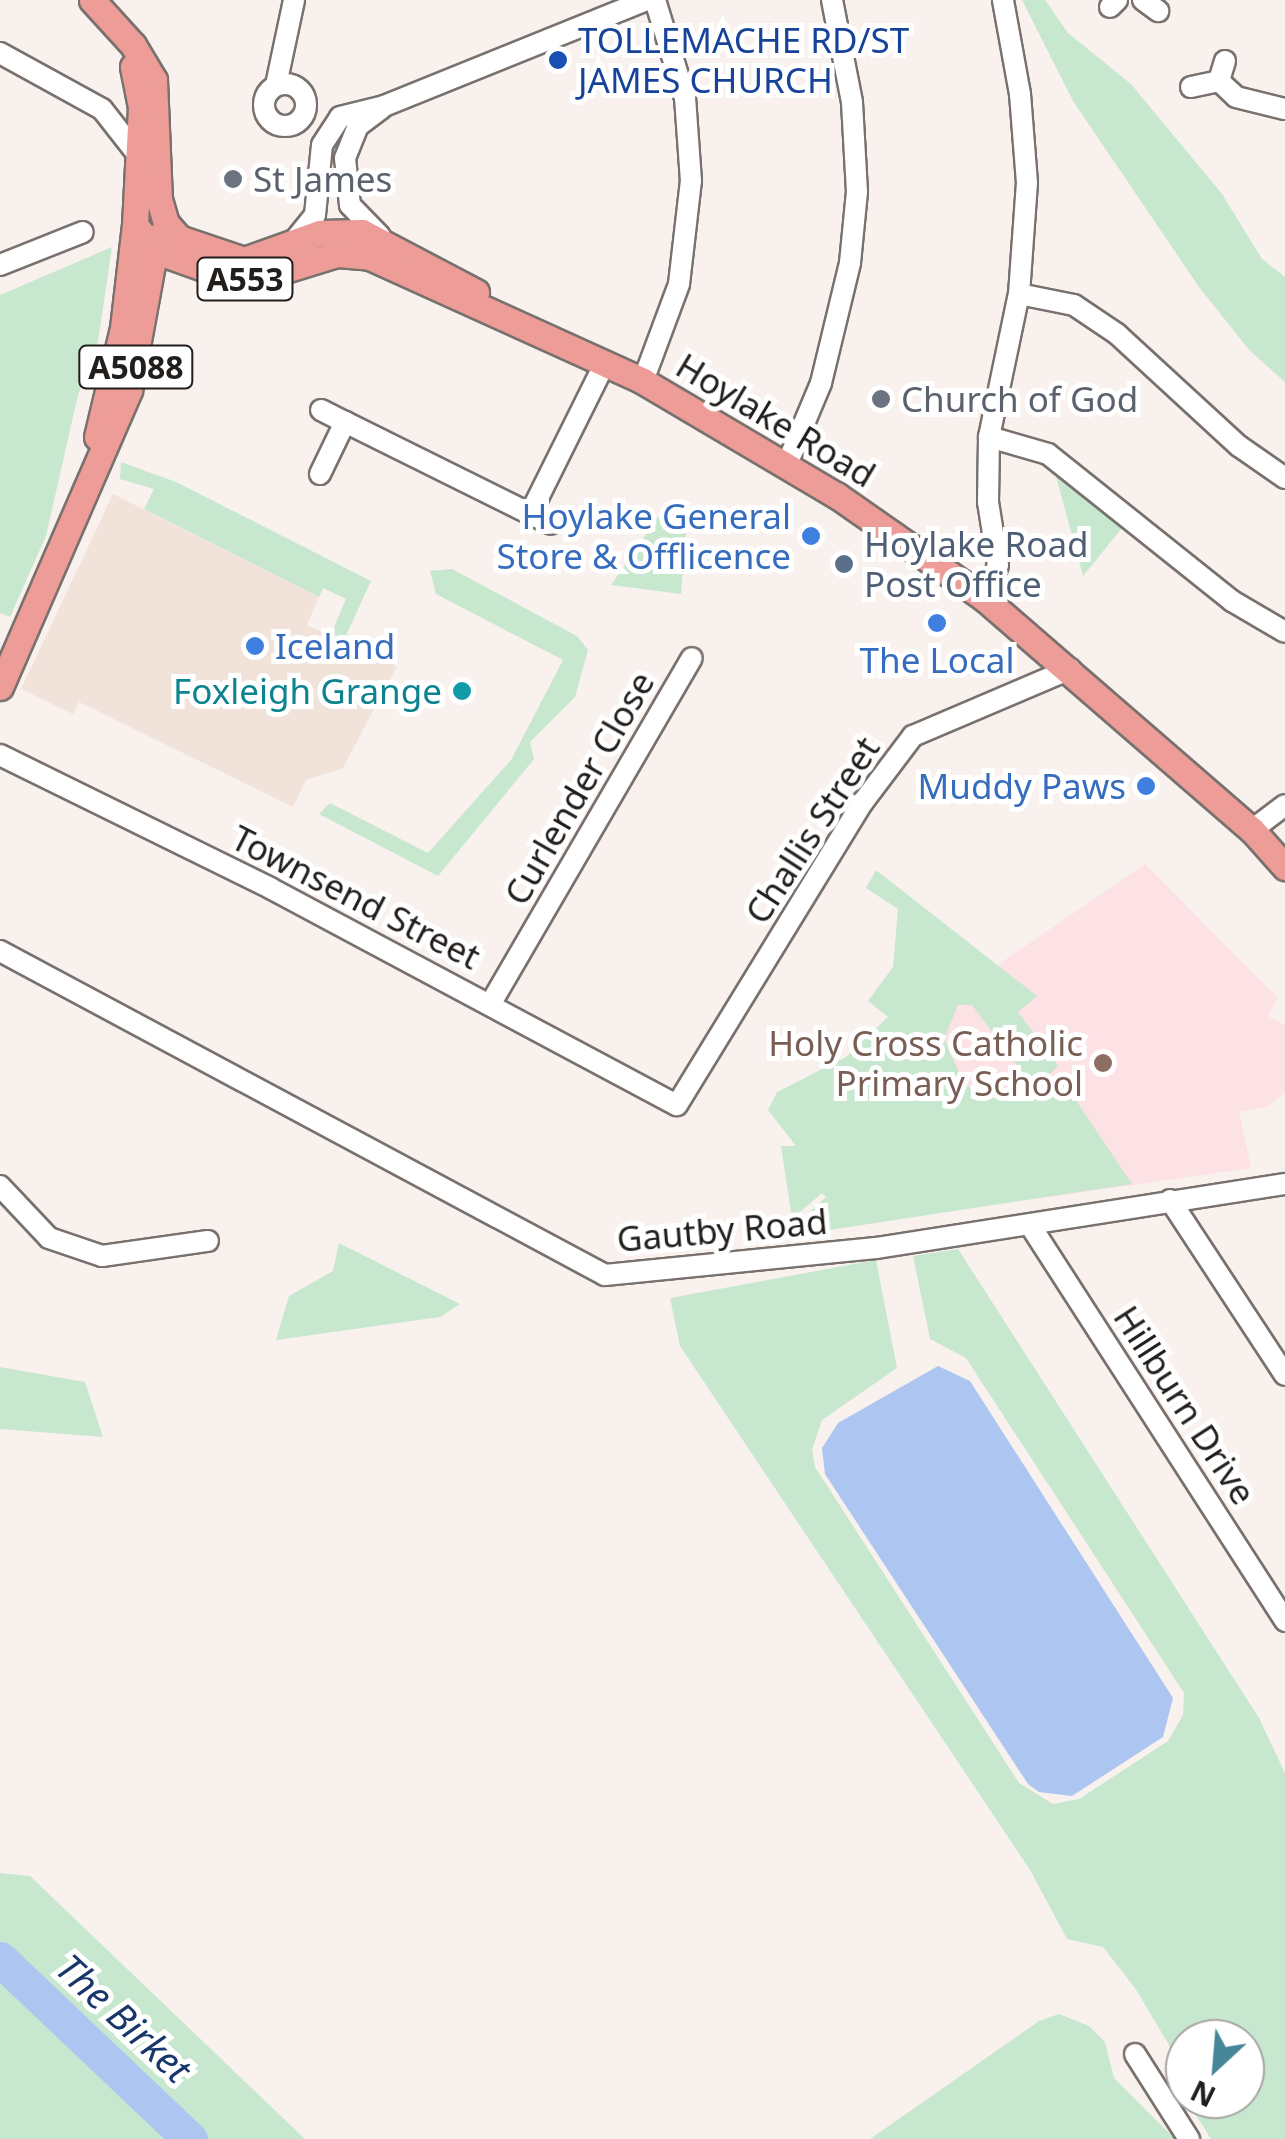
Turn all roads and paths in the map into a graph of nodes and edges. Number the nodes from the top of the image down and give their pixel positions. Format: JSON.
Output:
{"nodes":[{"id":1,"x":92,"y":0,"type":"edge"},
{"id":2,"x":294,"y":0,"type":"edge"},
{"id":3,"x":651,"y":0,"type":"edge"},
{"id":4,"x":832,"y":0,"type":"edge"},
{"id":5,"x":1003,"y":0,"type":"edge"},
{"id":6,"x":112,"y":24,"type":"junction"},
{"id":7,"x":0,"y":53,"type":"edge"},
{"id":8,"x":138,"y":86,"type":"junction"},
{"id":9,"x":276,"y":86,"type":"dead end"},
{"id":10,"x":1192,"y":87,"type":"dead end"},
{"id":11,"x":384,"y":106,"type":"junction"},
{"id":12,"x":102,"y":109,"type":"junction"},
{"id":13,"x":1285,"y":109,"type":"edge"},
{"id":14,"x":138,"y":155,"type":"junction"},
{"id":15,"x":159,"y":199,"type":"junction"},
{"id":16,"x":319,"y":200,"type":"junction"},
{"id":17,"x":350,"y":205,"type":"junction"},
{"id":18,"x":135,"y":224,"type":"junction"},
{"id":19,"x":83,"y":232,"type":"dead end"},
{"id":20,"x":334,"y":240,"type":"junction"},
{"id":21,"x":286,"y":246,"type":"junction"},
{"id":22,"x":376,"y":248,"type":"junction"},
{"id":23,"x":156,"y":251,"type":"junction"},
{"id":24,"x":187,"y":255,"type":"junction"},
{"id":25,"x":0,"y":264,"type":"edge"},
{"id":26,"x":140,"y":284,"type":"junction"},
{"id":27,"x":1019,"y":294,"type":"junction"},
{"id":28,"x":605,"y":363,"type":"junction"},
{"id":29,"x":643,"y":381,"type":"junction"},
{"id":30,"x":321,"y":410,"type":"dead end"},
{"id":31,"x":345,"y":422,"type":"junction"},
{"id":32,"x":989,"y":437,"type":"junction"},
{"id":33,"x":787,"y":464,"type":"junction"},
{"id":34,"x":320,"y":474,"type":"dead end"},
{"id":35,"x":1285,"y":478,"type":"edge"},
{"id":36,"x":530,"y":514,"type":"junction"},
{"id":37,"x":552,"y":524,"type":"dead end"},
{"id":38,"x":985,"y":599,"type":"junction"},
{"id":39,"x":1285,"y":632,"type":"edge"},
{"id":40,"x":692,"y":658,"type":"dead end"},
{"id":41,"x":1070,"y":669,"type":"junction"},
{"id":42,"x":0,"y":688,"type":"edge"},
{"id":43,"x":0,"y":755,"type":"edge"},
{"id":44,"x":1285,"y":805,"type":"edge"},
{"id":45,"x":1252,"y":830,"type":"junction"},
{"id":46,"x":1285,"y":867,"type":"edge"},
{"id":47,"x":0,"y":951,"type":"edge"},
{"id":48,"x":491,"y":1003,"type":"junction"},
{"id":49,"x":677,"y":1106,"type":"joint"},
{"id":50,"x":1285,"y":1184,"type":"edge"},
{"id":51,"x":0,"y":1186,"type":"edge"},
{"id":52,"x":1170,"y":1200,"type":"junction"},
{"id":53,"x":1030,"y":1224,"type":"junction"},
{"id":54,"x":208,"y":1241,"type":"dead end"},
{"id":55,"x":1285,"y":1375,"type":"edge"},
{"id":56,"x":1285,"y":1621,"type":"edge"},
{"id":57,"x":1135,"y":2054,"type":"dead end"},
{"id":58,"x":1188,"y":2139,"type":"edge"}],
"edges":[{"from":1,"to":6,"type":"main road"},
{"from":2,"to":9,"type":"street"},
{"from":3,"to":11,"type":"street"},
{"from":3,"to":29,"type":"street"},
{"from":4,"to":33,"type":"street"},
{"from":5,"to":27,"type":"street"},
{"from":6,"to":8,"type":"main road"},
{"from":6,"to":15,"type":"main road"},
{"from":7,"to":12,"type":"street"},
{"from":8,"to":12,"type":"street"},
{"from":8,"to":14,"type":"main road"},
{"from":10,"to":13,"type":"street"},
{"from":11,"to":16,"type":"street"},
{"from":11,"to":17,"type":"street"},
{"from":12,"to":14,"type":"street"},
{"from":14,"to":18,"type":"main road"},
{"from":15,"to":23,"type":"main road","number":"A5088"},
{"from":15,"to":24,"type":"main road","number":"A553"},
{"from":16,"to":20,"type":"street"},
{"from":16,"to":21,"type":"street"},
{"from":17,"to":20,"type":"street"},
{"from":17,"to":22,"type":"street"},
{"from":18,"to":23,"type":"main road","number":"A553"},
{"from":18,"to":26,"type":"main road","number":"A5088"},
{"from":19,"to":25,"type":"street"},
{"from":20,"to":21,"type":"main road","number":"A553"},
{"from":20,"to":22,"type":"main road","number":"A553"},
{"from":20,"to":22,"type":"main road","number":"A553"},
{"from":20,"to":24,"type":"main road","number":"A553"},
{"from":21,"to":24,"type":"main road","number":"A553"},
{"from":22,"to":28,"type":"main road","name":"Hoylake Road","number":"A553"},
{"from":23,"to":24,"type":"main road","number":"A553"},
{"from":23,"to":26,"type":"main road","number":"A5088"},
{"from":24,"to":26,"type":"main road","number":"A5088"},
{"from":26,"to":42,"type":"main road","number":"A5088"},
{"from":27,"to":32,"type":"street"},
{"from":27,"to":35,"type":"street"},
{"from":28,"to":29,"type":"main road","name":"Hoylake Road","number":"A553"},
{"from":28,"to":36,"type":"street"},
{"from":29,"to":33,"type":"main road","name":"Hoylake Road","number":"A553"},
{"from":30,"to":31,"type":"street"},
{"from":31,"to":34,"type":"street"},
{"from":31,"to":36,"type":"street"},
{"from":32,"to":38,"type":"street"},
{"from":32,"to":39,"type":"street"},
{"from":33,"to":38,"type":"main road","name":"Hoylake Road","number":"A553"},
{"from":36,"to":37,"type":"street"},
{"from":38,"to":41,"type":"main road","name":"Hoylake Road","number":"A553"},
{"from":40,"to":48,"type":"street","name":"Curlender Close"},
{"from":41,"to":45,"type":"main road","name":"Hoylake Road","number":"A553"},
{"from":41,"to":49,"type":"street","name":"Challis Street"},
{"from":43,"to":48,"type":"street","name":"Townsend Street"},
{"from":44,"to":45,"type":"street"},
{"from":45,"to":46,"type":"main road","name":"Hoylake Road","number":"A553"},
{"from":47,"to":53,"type":"street","name":"Gautby Road"},
{"from":48,"to":49,"type":"street","name":"Townsend Street"},
{"from":50,"to":52,"type":"street","name":"Gautby Road"},
{"from":51,"to":54,"type":"street"},
{"from":52,"to":53,"type":"street","name":"Gautby Road"},
{"from":52,"to":55,"type":"street"},
{"from":53,"to":56,"type":"street","name":"Hillburn Drive"},
{"from":57,"to":58,"type":"street"}]}
